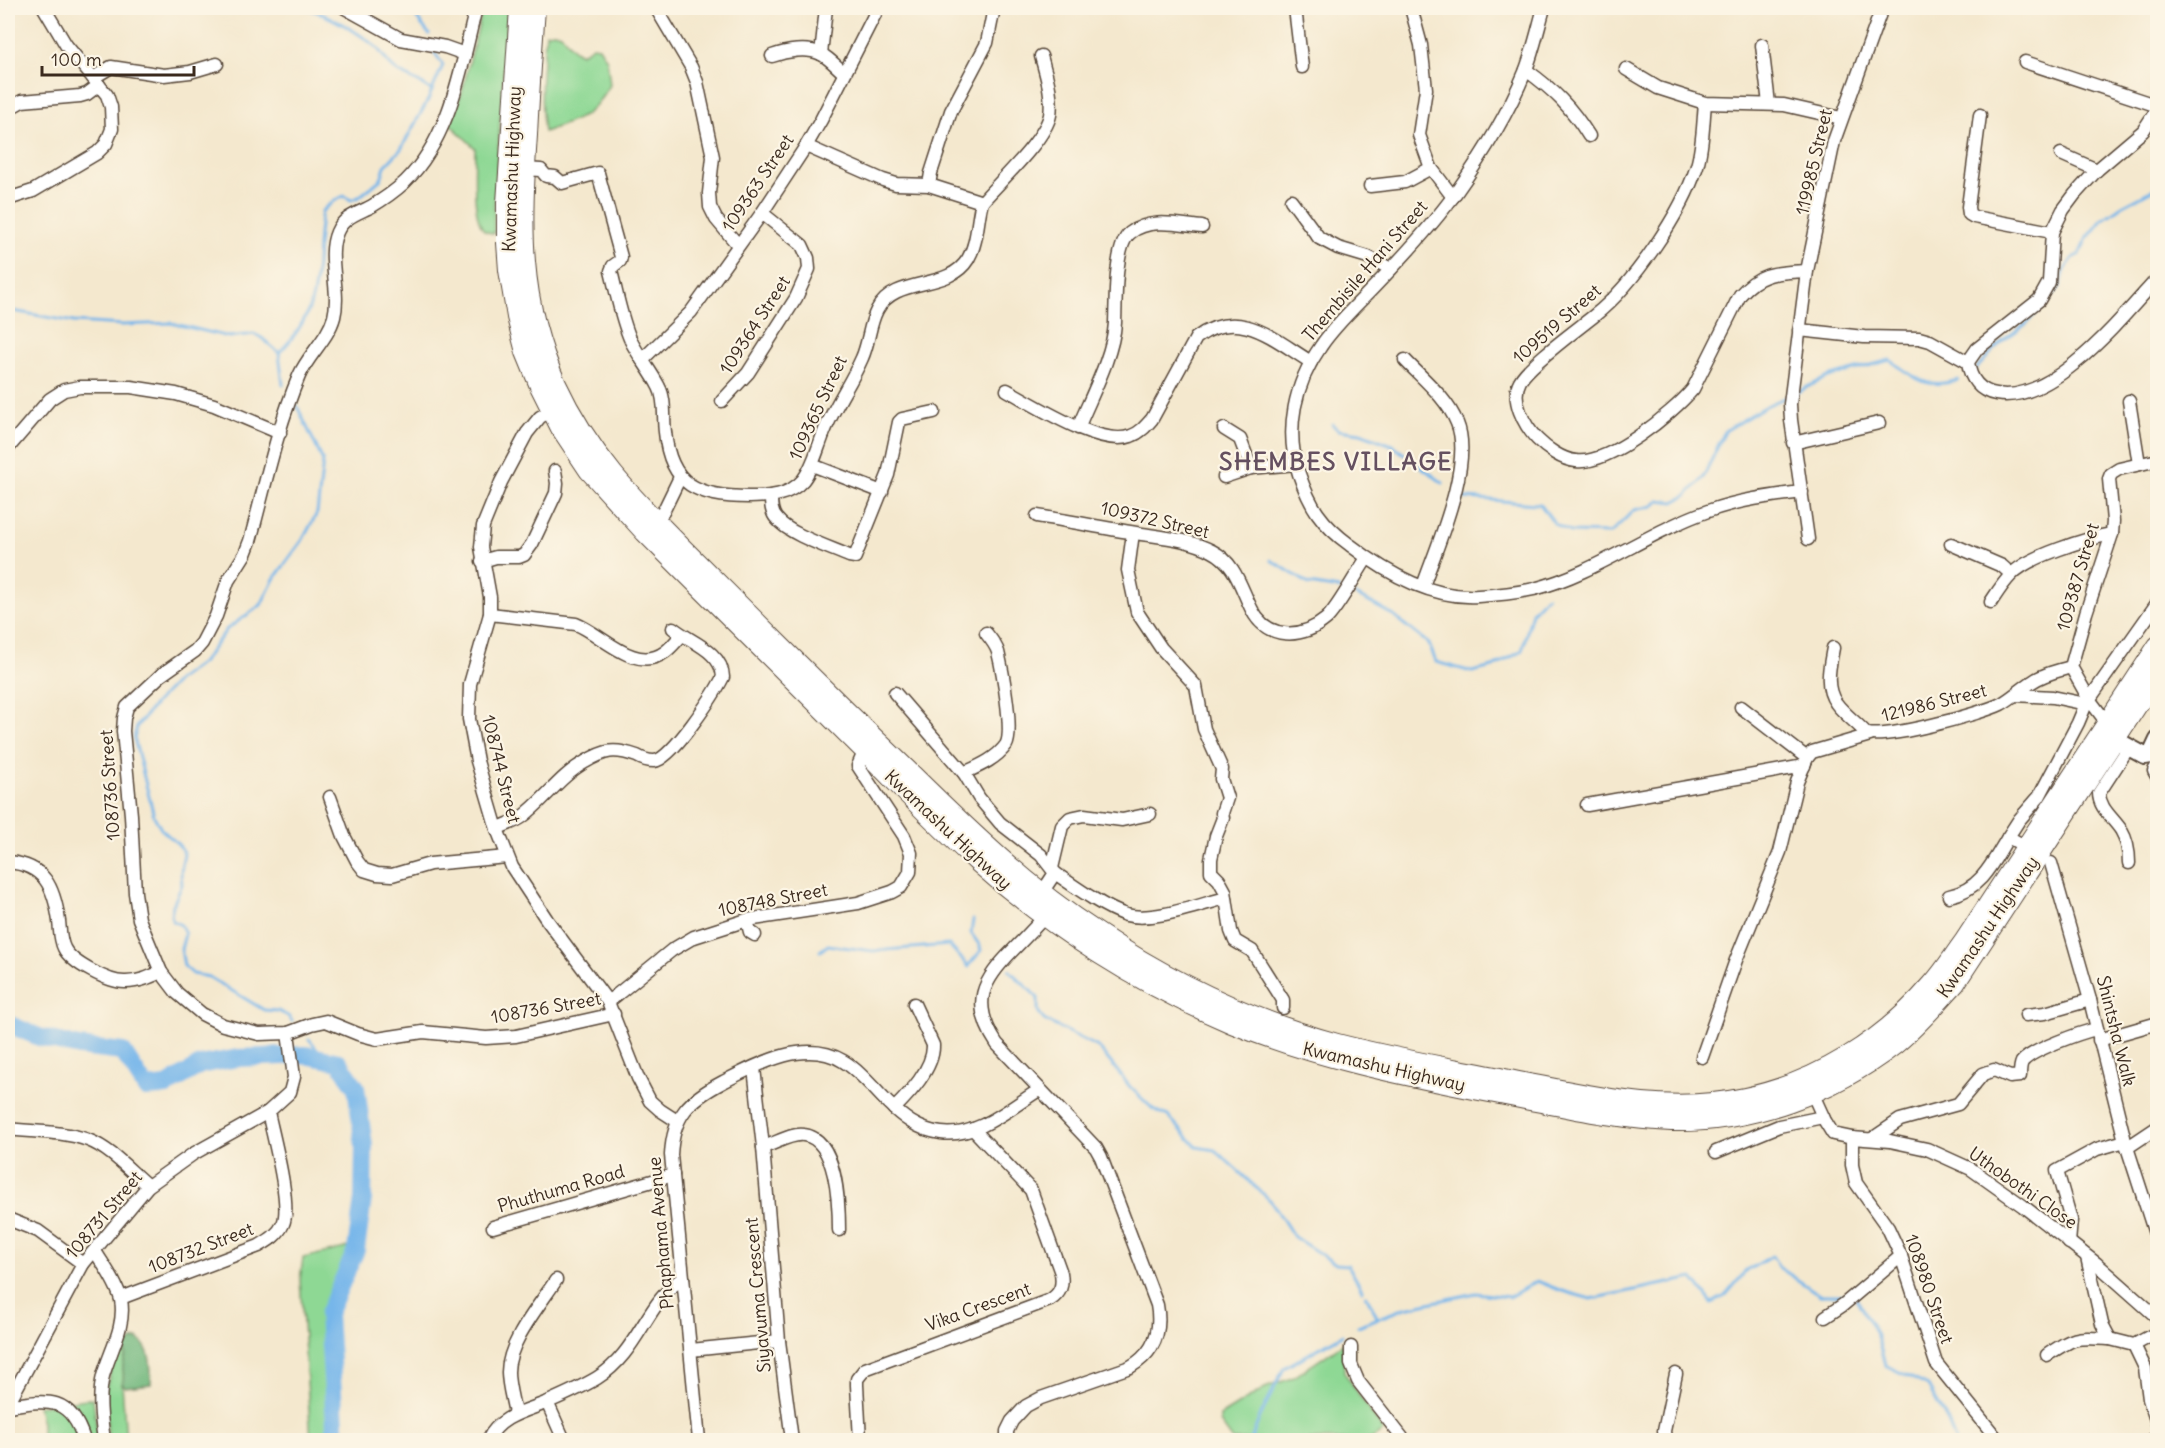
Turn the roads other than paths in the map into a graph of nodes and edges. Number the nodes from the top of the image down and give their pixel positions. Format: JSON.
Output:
{"nodes":[{"id":1,"x":44,"y":8,"type":"edge"},
{"id":2,"x":345,"y":8,"type":"edge"},
{"id":3,"x":476,"y":8,"type":"edge"},
{"id":4,"x":520,"y":8,"type":"edge"},
{"id":5,"x":535,"y":8,"type":"edge"},
{"id":6,"x":656,"y":8,"type":"edge"},
{"id":7,"x":826,"y":8,"type":"edge"},
{"id":8,"x":878,"y":8,"type":"edge"},
{"id":9,"x":994,"y":8,"type":"edge"},
{"id":10,"x":1295,"y":8,"type":"edge"},
{"id":11,"x":1411,"y":8,"type":"edge"},
{"id":12,"x":1544,"y":8,"type":"edge"},
{"id":13,"x":1882,"y":8,"type":"edge"},
{"id":14,"x":1762,"y":45,"type":"dead end"},
{"id":15,"x":465,"y":54,"type":"junction"},
{"id":16,"x":821,"y":54,"type":"junction"},
{"id":17,"x":772,"y":56,"type":"dead end"},
{"id":18,"x":1041,"y":56,"type":"dead end"},
{"id":19,"x":2025,"y":62,"type":"dead end"},
{"id":20,"x":217,"y":64,"type":"dead end"},
{"id":21,"x":1302,"y":67,"type":"dead end"},
{"id":22,"x":1626,"y":69,"type":"dead end"},
{"id":23,"x":1526,"y":70,"type":"junction"},
{"id":24,"x":844,"y":73,"type":"junction"},
{"id":25,"x":96,"y":81,"type":"junction"},
{"id":26,"x":1706,"y":103,"type":"junction"},
{"id":27,"x":1769,"y":104,"type":"junction"},
{"id":28,"x":2157,"y":107,"type":"edge"},
{"id":29,"x":8,"y":109,"type":"edge"},
{"id":30,"x":1980,"y":116,"type":"dead end"},
{"id":31,"x":1841,"y":118,"type":"junction"},
{"id":32,"x":1589,"y":136,"type":"dead end"},
{"id":33,"x":806,"y":146,"type":"junction"},
{"id":34,"x":2061,"y":154,"type":"dead end"},
{"id":35,"x":1431,"y":168,"type":"junction"},
{"id":36,"x":524,"y":169,"type":"junction"},
{"id":37,"x":2097,"y":170,"type":"junction"},
{"id":38,"x":929,"y":185,"type":"junction"},
{"id":39,"x":1370,"y":186,"type":"dead end"},
{"id":40,"x":1453,"y":197,"type":"junction"},
{"id":41,"x":8,"y":199,"type":"edge"},
{"id":42,"x":1291,"y":200,"type":"dead end"},
{"id":43,"x":982,"y":202,"type":"junction"},
{"id":44,"x":762,"y":213,"type":"junction"},
{"id":45,"x":1202,"y":227,"type":"dead end"},
{"id":46,"x":2052,"y":232,"type":"junction"},
{"id":47,"x":738,"y":245,"type":"junction"},
{"id":48,"x":1391,"y":269,"type":"junction"},
{"id":49,"x":1807,"y":271,"type":"junction"},
{"id":50,"x":2157,"y":278,"type":"edge"},
{"id":51,"x":1798,"y":330,"type":"junction"},
{"id":52,"x":642,"y":360,"type":"junction"},
{"id":53,"x":1404,"y":360,"type":"dead end"},
{"id":54,"x":1311,"y":362,"type":"junction"},
{"id":55,"x":1968,"y":362,"type":"junction"},
{"id":56,"x":1007,"y":390,"type":"dead end"},
{"id":57,"x":722,"y":401,"type":"dead end"},
{"id":58,"x":2129,"y":401,"type":"dead end"},
{"id":59,"x":558,"y":406,"type":"junction"},
{"id":60,"x":934,"y":412,"type":"dead end"},
{"id":61,"x":1879,"y":423,"type":"dead end"},
{"id":62,"x":1078,"y":428,"type":"junction"},
{"id":63,"x":1224,"y":429,"type":"dead end"},
{"id":64,"x":280,"y":433,"type":"junction"},
{"id":65,"x":1793,"y":443,"type":"junction"},
{"id":66,"x":8,"y":448,"type":"edge"},
{"id":67,"x":2157,"y":460,"type":"edge"},
{"id":68,"x":1296,"y":464,"type":"junction"},
{"id":69,"x":2139,"y":464,"type":"junction"},
{"id":70,"x":812,"y":465,"type":"junction"},
{"id":71,"x":1251,"y":468,"type":"junction"},
{"id":72,"x":555,"y":471,"type":"dead end"},
{"id":73,"x":680,"y":477,"type":"junction"},
{"id":74,"x":1224,"y":477,"type":"dead end"},
{"id":75,"x":882,"y":492,"type":"junction"},
{"id":76,"x":1802,"y":492,"type":"junction"},
{"id":77,"x":771,"y":496,"type":"junction"},
{"id":78,"x":1037,"y":516,"type":"dead end"},
{"id":79,"x":650,"y":527,"type":"junction"},
{"id":80,"x":1133,"y":533,"type":"junction"},
{"id":81,"x":2112,"y":534,"type":"junction"},
{"id":82,"x":1808,"y":539,"type":"dead end"},
{"id":83,"x":1951,"y":544,"type":"dead end"},
{"id":84,"x":1366,"y":558,"type":"junction"},
{"id":85,"x":482,"y":561,"type":"junction"},
{"id":86,"x":2011,"y":574,"type":"junction"},
{"id":87,"x":1423,"y":586,"type":"junction"},
{"id":88,"x":1991,"y":602,"type":"dead end"},
{"id":89,"x":2157,"y":602,"type":"edge"},
{"id":90,"x":490,"y":614,"type":"junction"},
{"id":91,"x":986,"y":633,"type":"dead end"},
{"id":92,"x":2157,"y":646,"type":"edge"},
{"id":93,"x":1833,"y":648,"type":"dead end"},
{"id":94,"x":2071,"y":667,"type":"junction"},
{"id":95,"x":2157,"y":673,"type":"edge"},
{"id":96,"x":895,"y":693,"type":"dead end"},
{"id":97,"x":2015,"y":695,"type":"junction"},
{"id":98,"x":2087,"y":701,"type":"junction"},
{"id":99,"x":1741,"y":707,"type":"dead end"},
{"id":100,"x":1870,"y":735,"type":"junction"},
{"id":101,"x":2117,"y":737,"type":"junction"},
{"id":102,"x":2157,"y":740,"type":"edge"},
{"id":103,"x":861,"y":758,"type":"junction"},
{"id":104,"x":1805,"y":762,"type":"junction"},
{"id":105,"x":2157,"y":764,"type":"edge"},
{"id":106,"x":964,"y":773,"type":"junction"},
{"id":107,"x":2157,"y":778,"type":"edge"},
{"id":108,"x":330,"y":796,"type":"dead end"},
{"id":109,"x":1587,"y":805,"type":"dead end"},
{"id":110,"x":1150,"y":814,"type":"dead end"},
{"id":111,"x":496,"y":828,"type":"junction"},
{"id":112,"x":2008,"y":837,"type":"junction"},
{"id":113,"x":2038,"y":855,"type":"junction"},
{"id":114,"x":507,"y":857,"type":"junction"},
{"id":115,"x":8,"y":862,"type":"edge"},
{"id":116,"x":2129,"y":863,"type":"dead end"},
{"id":117,"x":1053,"y":871,"type":"junction"},
{"id":118,"x":1949,"y":896,"type":"dead end"},
{"id":119,"x":1226,"y":898,"type":"junction"},
{"id":120,"x":1048,"y":905,"type":"junction"},
{"id":121,"x":747,"y":920,"type":"junction"},
{"id":122,"x":755,"y":935,"type":"dead end"},
{"id":123,"x":161,"y":972,"type":"junction"},
{"id":124,"x":2090,"y":1000,"type":"junction"},
{"id":125,"x":608,"y":1002,"type":"junction"},
{"id":126,"x":914,"y":1004,"type":"dead end"},
{"id":127,"x":1283,"y":1008,"type":"dead end"},
{"id":128,"x":614,"y":1014,"type":"junction"},
{"id":129,"x":2026,"y":1015,"type":"dead end"},
{"id":130,"x":2157,"y":1023,"type":"edge"},
{"id":131,"x":288,"y":1033,"type":"junction"},
{"id":132,"x":2098,"y":1035,"type":"junction"},
{"id":133,"x":1702,"y":1057,"type":"dead end"},
{"id":134,"x":754,"y":1068,"type":"junction"},
{"id":135,"x":1808,"y":1086,"type":"junction"},
{"id":136,"x":1039,"y":1090,"type":"junction"},
{"id":137,"x":894,"y":1109,"type":"junction"},
{"id":138,"x":268,"y":1112,"type":"junction"},
{"id":139,"x":1822,"y":1117,"type":"junction"},
{"id":140,"x":677,"y":1121,"type":"junction"},
{"id":141,"x":2157,"y":1127,"type":"edge"},
{"id":142,"x":8,"y":1129,"type":"edge"},
{"id":143,"x":973,"y":1129,"type":"junction"},
{"id":144,"x":1852,"y":1138,"type":"junction"},
{"id":145,"x":1872,"y":1139,"type":"junction"},
{"id":146,"x":2126,"y":1144,"type":"junction"},
{"id":147,"x":763,"y":1146,"type":"junction"},
{"id":148,"x":1716,"y":1152,"type":"dead end"},
{"id":149,"x":673,"y":1175,"type":"junction"},
{"id":150,"x":148,"y":1186,"type":"junction"},
{"id":151,"x":2153,"y":1212,"type":"edge"},
{"id":152,"x":8,"y":1219,"type":"edge"},
{"id":153,"x":493,"y":1227,"type":"dead end"},
{"id":154,"x":839,"y":1230,"type":"dead end"},
{"id":155,"x":2069,"y":1243,"type":"junction"},
{"id":156,"x":2157,"y":1243,"type":"edge"},
{"id":157,"x":95,"y":1251,"type":"junction"},
{"id":158,"x":1901,"y":1256,"type":"junction"},
{"id":159,"x":2087,"y":1257,"type":"junction"},
{"id":160,"x":83,"y":1264,"type":"junction"},
{"id":161,"x":683,"y":1278,"type":"junction"},
{"id":162,"x":556,"y":1280,"type":"dead end"},
{"id":163,"x":121,"y":1298,"type":"junction"},
{"id":164,"x":1825,"y":1317,"type":"dead end"},
{"id":165,"x":2157,"y":1318,"type":"edge"},
{"id":166,"x":2157,"y":1332,"type":"edge"},
{"id":167,"x":2110,"y":1339,"type":"junction"},
{"id":168,"x":779,"y":1341,"type":"junction"},
{"id":169,"x":2134,"y":1345,"type":"junction"},
{"id":170,"x":1351,"y":1347,"type":"dead end"},
{"id":171,"x":691,"y":1350,"type":"junction"},
{"id":172,"x":2047,"y":1355,"type":"dead end"},
{"id":173,"x":1676,"y":1374,"type":"dead end"},
{"id":174,"x":547,"y":1402,"type":"junction"},
{"id":175,"x":8,"y":1405,"type":"edge"},
{"id":176,"x":515,"y":1414,"type":"junction"},
{"id":177,"x":2157,"y":1426,"type":"edge"},
{"id":178,"x":84,"y":1440,"type":"edge"},
{"id":179,"x":104,"y":1440,"type":"edge"},
{"id":180,"x":488,"y":1440,"type":"edge"},
{"id":181,"x":564,"y":1440,"type":"edge"},
{"id":182,"x":699,"y":1440,"type":"edge"},
{"id":183,"x":792,"y":1440,"type":"edge"},
{"id":184,"x":860,"y":1440,"type":"edge"},
{"id":185,"x":1007,"y":1440,"type":"edge"},
{"id":186,"x":1404,"y":1440,"type":"edge"},
{"id":187,"x":1665,"y":1440,"type":"edge"},
{"id":188,"x":1998,"y":1440,"type":"edge"},
{"id":189,"x":2152,"y":1440,"type":"edge"},
{"id":190,"x":2157,"y":1440,"type":"edge"}],
"edges":[{"from":1,"to":25,"type":"street"},
{"from":2,"to":15,"type":"street"},
{"from":3,"to":15,"type":"street","name":"108736 Street"},
{"from":4,"to":59,"type":"main road","name":"Kwamashu Highway"},
{"from":5,"to":36,"type":"main road","name":"Kwamashu Highway"},
{"from":6,"to":47,"type":"street"},
{"from":7,"to":16,"type":"street"},
{"from":8,"to":24,"type":"street","name":"109363 Street"},
{"from":9,"to":38,"type":"street"},
{"from":10,"to":21,"type":"street"},
{"from":11,"to":35,"type":"street"},
{"from":12,"to":23,"type":"street","name":"Thembisile Hani Street"},
{"from":13,"to":31,"type":"street","name":"119985 Street"},
{"from":14,"to":27,"type":"street"},
{"from":15,"to":64,"type":"street","name":"108736 Street"},
{"from":16,"to":17,"type":"street"},
{"from":16,"to":24,"type":"street"},
{"from":18,"to":43,"type":"street"},
{"from":19,"to":28,"type":"street"},
{"from":20,"to":25,"type":"street"},
{"from":22,"to":26,"type":"street"},
{"from":23,"to":32,"type":"street"},
{"from":23,"to":40,"type":"street","name":"Thembisile Hani Street"},
{"from":24,"to":33,"type":"street","name":"109363 Street"},
{"from":25,"to":29,"type":"street"},
{"from":25,"to":41,"type":"street"},
{"from":26,"to":27,"type":"street"},
{"from":26,"to":49,"type":"street","name":"109519 Street"},
{"from":27,"to":31,"type":"street"},
{"from":28,"to":37,"type":"street"},
{"from":30,"to":46,"type":"street"},
{"from":31,"to":49,"type":"street","name":"119985 Street"},
{"from":33,"to":38,"type":"street"},
{"from":33,"to":44,"type":"street","name":"109363 Street"},
{"from":34,"to":37,"type":"street"},
{"from":35,"to":39,"type":"street"},
{"from":35,"to":40,"type":"street"},
{"from":36,"to":52,"type":"street"},
{"from":36,"to":59,"type":"main road","name":"Kwamashu Highway"},
{"from":37,"to":46,"type":"street"},
{"from":38,"to":43,"type":"street"},
{"from":40,"to":48,"type":"street","name":"Thembisile Hani Street"},
{"from":42,"to":48,"type":"street"},
{"from":43,"to":70,"type":"street","name":"109365 Street"},
{"from":44,"to":47,"type":"street","name":"109363 Street"},
{"from":44,"to":57,"type":"street","name":"109364 Street"},
{"from":45,"to":62,"type":"street"},
{"from":46,"to":55,"type":"street"},
{"from":47,"to":52,"type":"street","name":"109363 Street"},
{"from":48,"to":54,"type":"street","name":"Thembisile Hani Street"},
{"from":49,"to":51,"type":"street","name":"119985 Street"},
{"from":50,"to":55,"type":"street"},
{"from":51,"to":55,"type":"street"},
{"from":51,"to":65,"type":"street","name":"119985 Street"},
{"from":52,"to":73,"type":"street"},
{"from":53,"to":87,"type":"street"},
{"from":54,"to":62,"type":"street"},
{"from":54,"to":68,"type":"street","name":"Thembisile Hani Street"},
{"from":56,"to":62,"type":"street"},
{"from":58,"to":69,"type":"street"},
{"from":59,"to":79,"type":"main road","name":"Kwamashu Highway"},
{"from":59,"to":85,"type":"street","name":"108744 Street"},
{"from":60,"to":75,"type":"street"},
{"from":61,"to":65,"type":"street"},
{"from":63,"to":71,"type":"street"},
{"from":64,"to":66,"type":"street"},
{"from":64,"to":123,"type":"street","name":"108736 Street"},
{"from":65,"to":76,"type":"street","name":"119985 Street"},
{"from":67,"to":69,"type":"street","name":"109387 Street"},
{"from":68,"to":71,"type":"street"},
{"from":68,"to":84,"type":"street","name":"Thembisile Hani Street"},
{"from":69,"to":81,"type":"street","name":"109387 Street"},
{"from":70,"to":75,"type":"street"},
{"from":70,"to":77,"type":"street","name":"109365 Street"},
{"from":71,"to":74,"type":"street"},
{"from":72,"to":85,"type":"street"},
{"from":73,"to":77,"type":"street","name":"109365 Street"},
{"from":73,"to":79,"type":"street"},
{"from":75,"to":77,"type":"street"},
{"from":76,"to":82,"type":"street","name":"119985 Street"},
{"from":76,"to":87,"type":"street","name":"Thembisile Hani Street"},
{"from":78,"to":80,"type":"street","name":"109372 Street"},
{"from":79,"to":103,"type":"main road","name":"Kwamashu Highway"},
{"from":79,"to":120,"type":"main road","name":"Kwamashu Highway"},
{"from":80,"to":84,"type":"street","name":"109372 Street"},
{"from":80,"to":119,"type":"street"},
{"from":81,"to":86,"type":"street"},
{"from":81,"to":94,"type":"street","name":"109387 Street"},
{"from":83,"to":86,"type":"street"},
{"from":84,"to":87,"type":"street","name":"Thembisile Hani Street"},
{"from":85,"to":90,"type":"street","name":"108744 Street"},
{"from":86,"to":88,"type":"street"},
{"from":89,"to":98,"type":"street"},
{"from":90,"to":111,"type":"street","name":"108744 Street"},
{"from":90,"to":111,"type":"street"},
{"from":91,"to":106,"type":"street"},
{"from":92,"to":101,"type":"main road","name":"Kwamashu Highway"},
{"from":93,"to":100,"type":"street","name":"121986 Street"},
{"from":94,"to":97,"type":"street","name":"121986 Street"},
{"from":94,"to":98,"type":"street"},
{"from":95,"to":101,"type":"main road","name":"Kwamashu Highway"},
{"from":96,"to":106,"type":"street"},
{"from":97,"to":98,"type":"street"},
{"from":97,"to":100,"type":"street","name":"121986 Street"},
{"from":98,"to":101,"type":"street"},
{"from":98,"to":112,"type":"street"},
{"from":99,"to":104,"type":"street"},
{"from":100,"to":104,"type":"street"},
{"from":101,"to":102,"type":"street"},
{"from":101,"to":113,"type":"main road","name":"Kwamashu Highway"},
{"from":101,"to":116,"type":"street"},
{"from":103,"to":120,"type":"main road","name":"Kwamashu Highway"},
{"from":103,"to":121,"type":"street","name":"108748 Street"},
{"from":104,"to":109,"type":"street"},
{"from":104,"to":133,"type":"street"},
{"from":105,"to":107,"type":"street"},
{"from":106,"to":117,"type":"street"},
{"from":108,"to":114,"type":"street"},
{"from":110,"to":117,"type":"street"},
{"from":111,"to":114,"type":"street","name":"108744 Street"},
{"from":112,"to":113,"type":"street"},
{"from":112,"to":118,"type":"street"},
{"from":113,"to":124,"type":"street","name":"Shintsha Walk"},
{"from":113,"to":135,"type":"main road","name":"Kwamashu Highway"},
{"from":114,"to":125,"type":"street","name":"108744 Street"},
{"from":115,"to":123,"type":"street"},
{"from":117,"to":119,"type":"street"},
{"from":117,"to":120,"type":"street"},
{"from":119,"to":127,"type":"street"},
{"from":120,"to":135,"type":"main road","name":"Kwamashu Highway"},
{"from":120,"to":136,"type":"street"},
{"from":121,"to":122,"type":"street"},
{"from":121,"to":125,"type":"street","name":"108748 Street"},
{"from":123,"to":131,"type":"street","name":"108736 Street"},
{"from":124,"to":129,"type":"street"},
{"from":124,"to":132,"type":"street","name":"Shintsha Walk"},
{"from":125,"to":128,"type":"street","name":"108744 Street"},
{"from":126,"to":137,"type":"street"},
{"from":128,"to":131,"type":"street","name":"108736 Street"},
{"from":128,"to":140,"type":"street","name":"108744 Street"},
{"from":130,"to":132,"type":"street"},
{"from":131,"to":138,"type":"street","name":"108731 Street"},
{"from":132,"to":145,"type":"street"},
{"from":132,"to":146,"type":"street","name":"Shintsha Walk"},
{"from":134,"to":137,"type":"street"},
{"from":134,"to":140,"type":"street"},
{"from":134,"to":147,"type":"street","name":"Siyavuma Crescent"},
{"from":135,"to":139,"type":"street","name":"Uthobothi Close"},
{"from":136,"to":143,"type":"street"},
{"from":136,"to":185,"type":"street"},
{"from":137,"to":143,"type":"street"},
{"from":138,"to":150,"type":"street","name":"108731 Street"},
{"from":138,"to":163,"type":"street","name":"108732 Street"},
{"from":139,"to":144,"type":"street","name":"Uthobothi Close"},
{"from":139,"to":148,"type":"street"},
{"from":140,"to":149,"type":"street","name":"Phaphama Avenue"},
{"from":141,"to":146,"type":"street"},
{"from":142,"to":150,"type":"street"},
{"from":143,"to":184,"type":"street","name":"Vika Crescent"},
{"from":144,"to":145,"type":"street","name":"Uthobothi Close"},
{"from":144,"to":158,"type":"street","name":"108980 Street"},
{"from":145,"to":155,"type":"street","name":"Uthobothi Close"},
{"from":146,"to":151,"type":"street","name":"Shintsha Walk"},
{"from":146,"to":155,"type":"street"},
{"from":147,"to":154,"type":"street"},
{"from":147,"to":168,"type":"street","name":"Siyavuma Crescent"},
{"from":149,"to":153,"type":"street","name":"Phuthuma Road"},
{"from":149,"to":161,"type":"street","name":"Phaphama Avenue"},
{"from":150,"to":157,"type":"street","name":"108731 Street"},
{"from":151,"to":156,"type":"street","name":"Shintsha Walk"},
{"from":152,"to":160,"type":"street"},
{"from":155,"to":159,"type":"street","name":"Uthobothi Close"},
{"from":157,"to":160,"type":"street","name":"108731 Street"},
{"from":157,"to":163,"type":"street"},
{"from":158,"to":164,"type":"street"},
{"from":158,"to":188,"type":"street","name":"108980 Street"},
{"from":159,"to":165,"type":"street","name":"Uthobothi Close"},
{"from":159,"to":167,"type":"street"},
{"from":160,"to":175,"type":"street","name":"108731 Street"},
{"from":161,"to":171,"type":"street","name":"Phaphama Avenue"},
{"from":161,"to":174,"type":"street"},
{"from":162,"to":176,"type":"street"},
{"from":163,"to":179,"type":"street"},
{"from":166,"to":169,"type":"street"},
{"from":167,"to":169,"type":"street"},
{"from":167,"to":172,"type":"street"},
{"from":168,"to":171,"type":"street"},
{"from":168,"to":183,"type":"street","name":"Siyavuma Crescent"},
{"from":169,"to":177,"type":"street"},
{"from":170,"to":186,"type":"street"},
{"from":171,"to":182,"type":"street","name":"Phaphama Avenue"},
{"from":173,"to":187,"type":"street"},
{"from":174,"to":176,"type":"street"},
{"from":174,"to":181,"type":"street"},
{"from":175,"to":178,"type":"street"},
{"from":176,"to":180,"type":"street"},
{"from":189,"to":190,"type":"street"}]}
